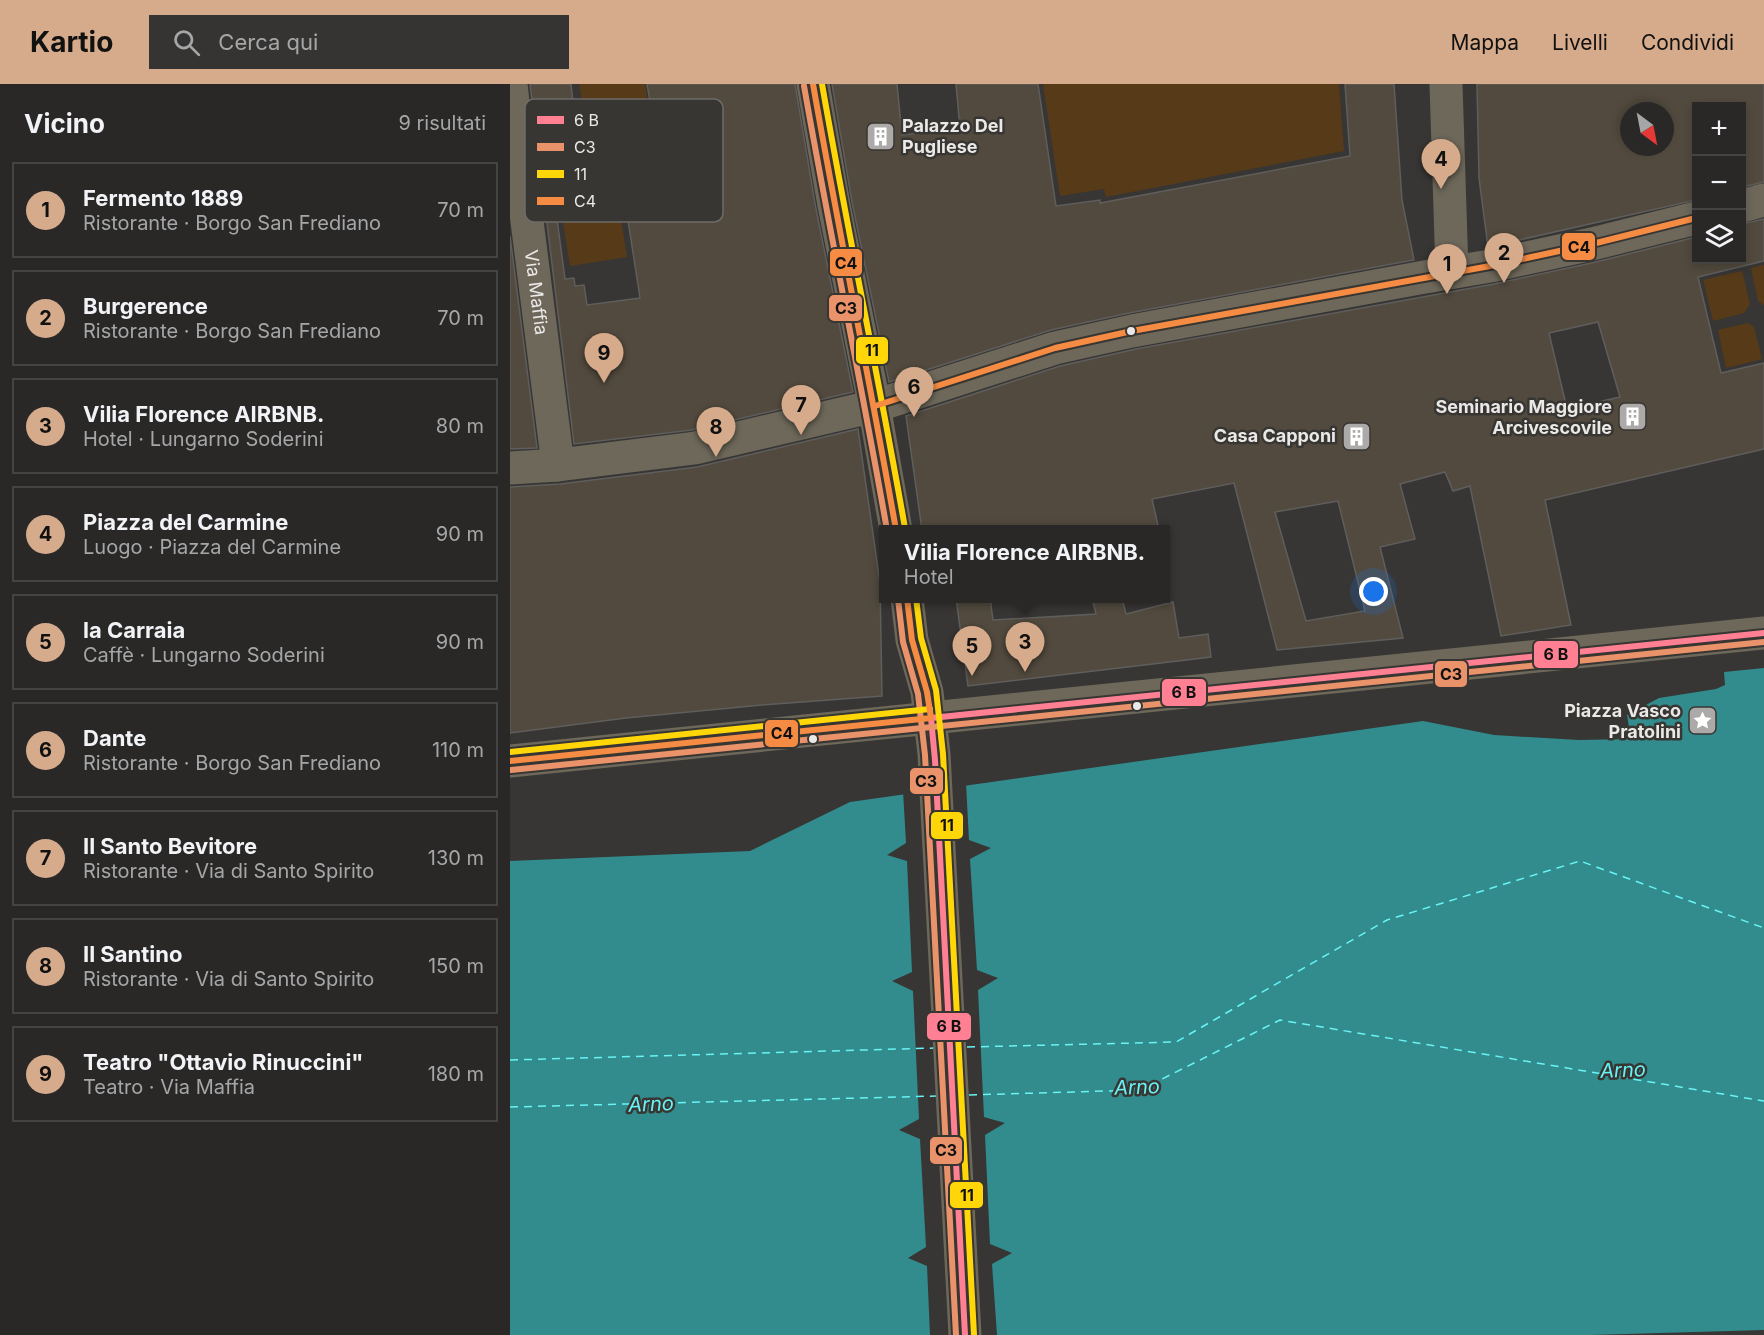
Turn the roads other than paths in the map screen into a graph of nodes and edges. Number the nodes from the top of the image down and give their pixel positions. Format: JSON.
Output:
{"nodes":[{"id":1,"x":511,"y":84,"type":"edge"},
{"id":2,"x":813,"y":84,"type":"edge"},
{"id":3,"x":1446,"y":84,"type":"edge"},
{"id":4,"x":1764,"y":200,"type":"edge"},
{"id":5,"x":525,"y":205,"type":"edge"},
{"id":6,"x":1746,"y":205,"type":"edge"},
{"id":7,"x":1692,"y":219,"type":"edge"},
{"id":8,"x":527,"y":222,"type":"edge"},
{"id":9,"x":1452,"y":272,"type":"junction"},
{"id":10,"x":875,"y":406,"type":"junction"},
{"id":11,"x":558,"y":465,"type":"junction"},
{"id":12,"x":510,"y":468,"type":"edge"},
{"id":13,"x":895,"y":525,"type":"edge"},
{"id":14,"x":908,"y":603,"type":"edge"},
{"id":15,"x":1764,"y":633,"type":"edge"},
{"id":16,"x":931,"y":718,"type":"junction"},
{"id":17,"x":510,"y":761,"type":"edge"},
{"id":18,"x":965,"y":1335,"type":"edge"}],
"edges":[{"from":1,"to":5,"type":"street","name":"Via Maffia"},
{"from":2,"to":10,"type":"street"},
{"from":3,"to":9,"type":"street"},
{"from":4,"to":6,"type":"street"},
{"from":7,"to":9,"type":"street"},
{"from":8,"to":11,"type":"street","name":"Via Maffia"},
{"from":9,"to":10,"type":"street"},
{"from":10,"to":11,"type":"street"},
{"from":10,"to":13,"type":"street"},
{"from":11,"to":12,"type":"street"},
{"from":14,"to":16,"type":"street"},
{"from":15,"to":16,"type":"street"},
{"from":16,"to":17,"type":"street"},
{"from":16,"to":18,"type":"street"}]}
